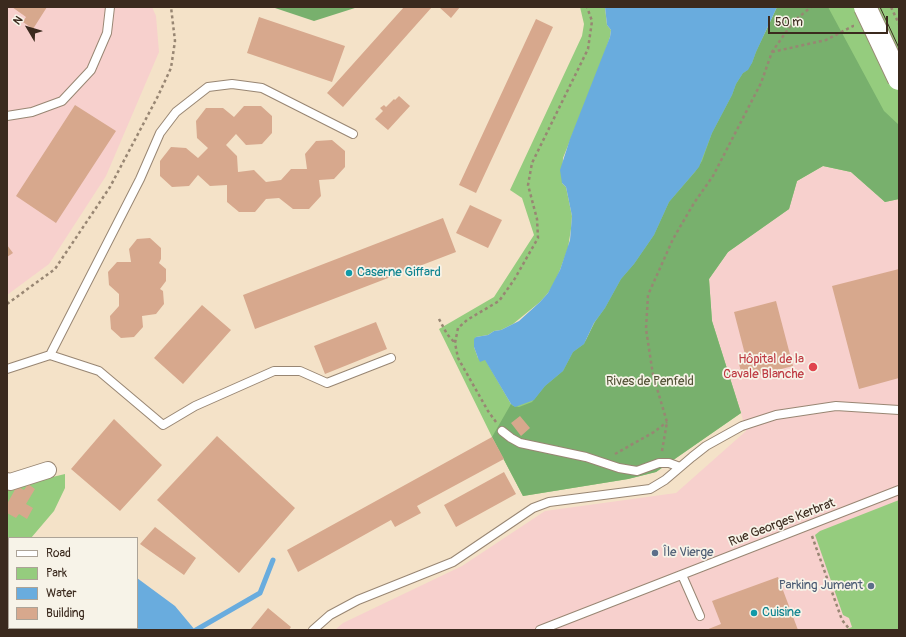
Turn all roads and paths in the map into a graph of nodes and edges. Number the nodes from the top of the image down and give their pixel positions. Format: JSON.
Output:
{"nodes":[{"id":1,"x":110,"y":7,"type":"edge"},
{"id":2,"x":170,"y":7,"type":"edge"},
{"id":3,"x":588,"y":7,"type":"edge"},
{"id":4,"x":811,"y":7,"type":"edge"},
{"id":5,"x":865,"y":7,"type":"edge"},
{"id":6,"x":891,"y":7,"type":"edge"},
{"id":7,"x":899,"y":24,"type":"edge"},
{"id":8,"x":860,"y":30,"type":"dead end"},
{"id":9,"x":772,"y":52,"type":"junction"},
{"id":10,"x":899,"y":79,"type":"edge"},
{"id":11,"x":7,"y":116,"type":"edge"},
{"id":12,"x":352,"y":134,"type":"dead end"},
{"id":13,"x":7,"y":304,"type":"edge"},
{"id":14,"x":439,"y":319,"type":"dead end"},
{"id":15,"x":455,"y":343,"type":"junction"},
{"id":16,"x":50,"y":355,"type":"junction"},
{"id":17,"x":391,"y":358,"type":"dead end"},
{"id":18,"x":7,"y":369,"type":"edge"},
{"id":19,"x":899,"y":410,"type":"edge"},
{"id":20,"x":667,"y":422,"type":"junction"},
{"id":21,"x":502,"y":431,"type":"joint"},
{"id":22,"x":604,"y":463,"type":"junction"},
{"id":23,"x":659,"y":464,"type":"junction"},
{"id":24,"x":680,"y":467,"type":"junction"},
{"id":25,"x":48,"y":470,"type":"dead end"},
{"id":26,"x":7,"y":481,"type":"edge"},
{"id":27,"x":899,"y":490,"type":"edge"},
{"id":28,"x":808,"y":526,"type":"junction"},
{"id":29,"x":682,"y":575,"type":"junction"},
{"id":30,"x":700,"y":616,"type":"dead end"},
{"id":31,"x":545,"y":629,"type":"edge"},
{"id":32,"x":313,"y":630,"type":"edge"},
{"id":33,"x":850,"y":630,"type":"edge"}],
"edges":[{"from":1,"to":11,"type":"lane"},
{"from":2,"to":13,"type":"path"},
{"from":3,"to":15,"type":"path"},
{"from":4,"to":9,"type":"path"},
{"from":5,"to":10,"type":"main road","bridge":true},
{"from":6,"to":7,"type":"path"},
{"from":8,"to":9,"type":"path"},
{"from":9,"to":20,"type":"path"},
{"from":12,"to":16,"type":"lane"},
{"from":14,"to":15,"type":"path"},
{"from":15,"to":21,"type":"path"},
{"from":16,"to":17,"type":"lane"},
{"from":16,"to":18,"type":"lane"},
{"from":19,"to":24,"type":"lane"},
{"from":20,"to":22,"type":"path"},
{"from":20,"to":23,"type":"path"},
{"from":21,"to":22,"type":"lane"},
{"from":22,"to":23,"type":"lane"},
{"from":23,"to":24,"type":"lane"},
{"from":24,"to":32,"type":"lane"},
{"from":25,"to":26,"type":"street"},
{"from":27,"to":28,"type":"lane","name":"Rue Georges Kerbrat"},
{"from":28,"to":29,"type":"lane","name":"Rue Georges Kerbrat"},
{"from":28,"to":33,"type":"path"},
{"from":29,"to":30,"type":"lane"},
{"from":29,"to":31,"type":"lane","name":"Rue Georges Kerbrat"}]}
